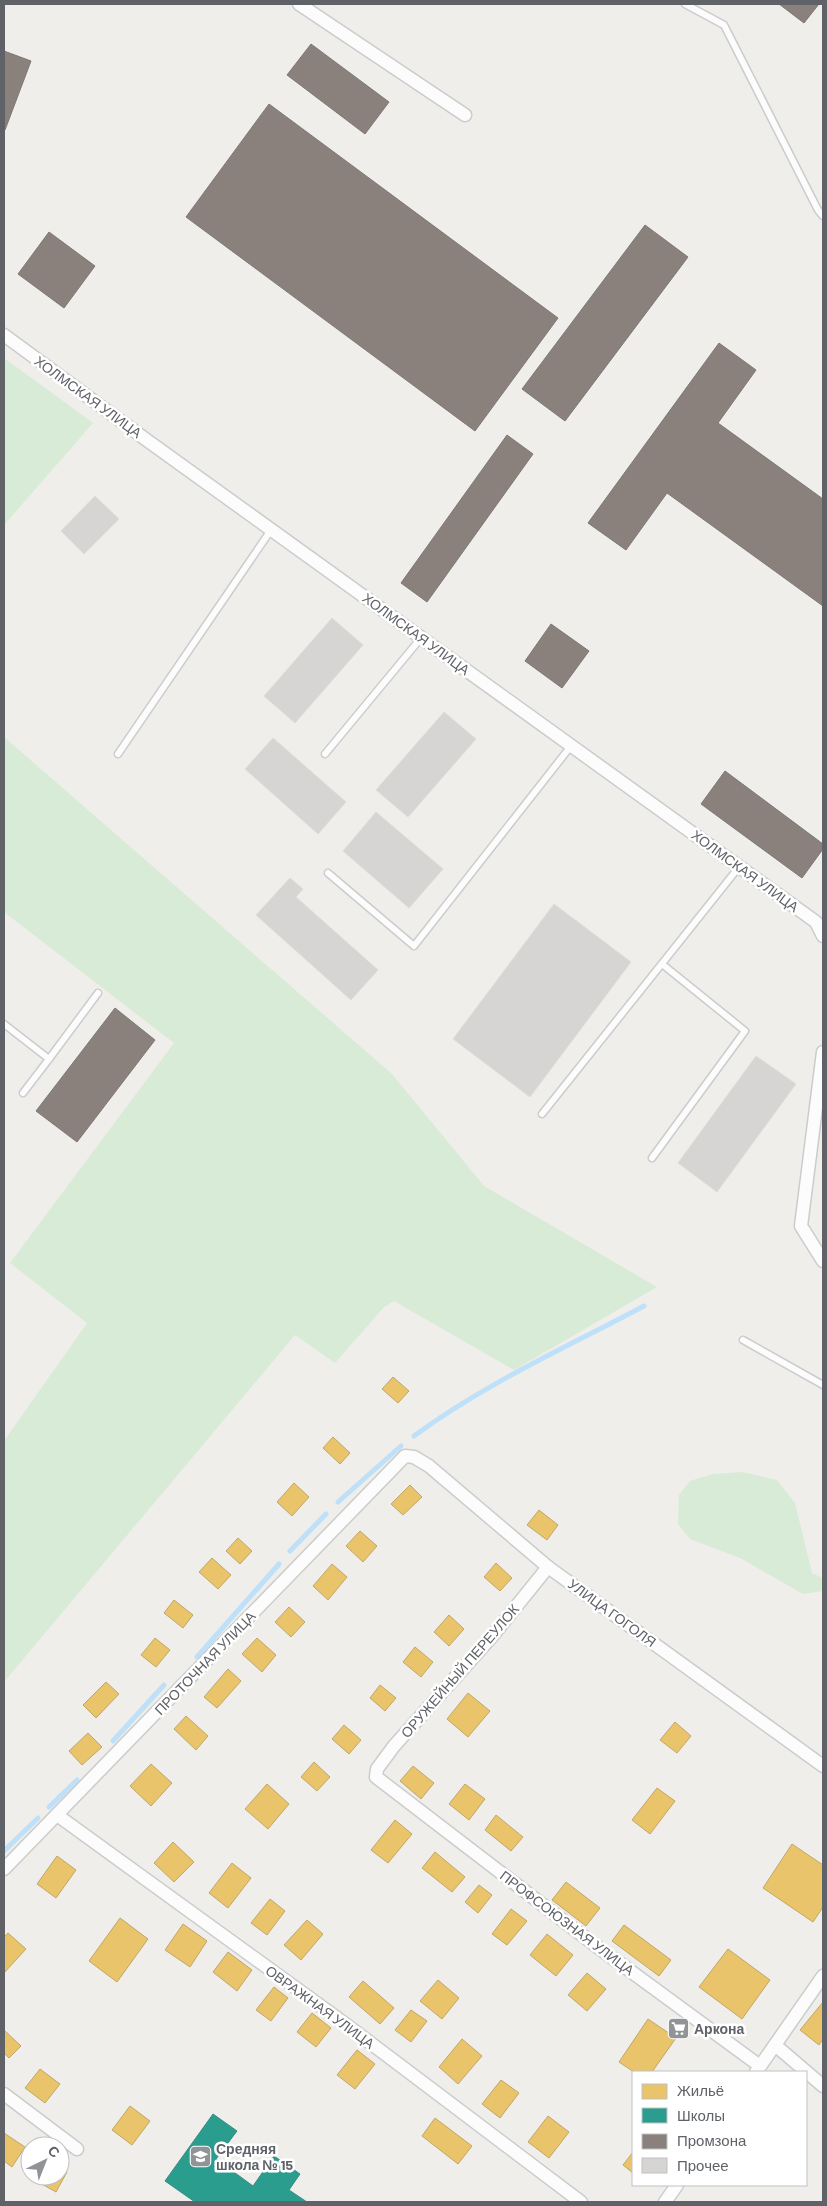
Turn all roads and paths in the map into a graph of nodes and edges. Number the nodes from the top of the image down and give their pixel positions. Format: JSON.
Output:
{"nodes":[{"id":1,"x":299,"y":4,"type":"edge"},
{"id":2,"x":685,"y":4,"type":"edge"},
{"id":3,"x":465,"y":115,"type":"dead end"},
{"id":4,"x":823,"y":216,"type":"edge"},
{"id":5,"x":4,"y":335,"type":"edge"},
{"id":6,"x":271,"y":530,"type":"junction"},
{"id":7,"x":421,"y":638,"type":"junction"},
{"id":8,"x":571,"y":746,"type":"junction"},
{"id":9,"x":118,"y":754,"type":"dead end"},
{"id":10,"x":325,"y":754,"type":"dead end"},
{"id":11,"x":739,"y":867,"type":"junction"},
{"id":12,"x":328,"y":873,"type":"dead end"},
{"id":13,"x":820,"y":919,"type":"edge"},
{"id":14,"x":823,"y":936,"type":"edge"},
{"id":15,"x":662,"y":964,"type":"junction"},
{"id":16,"x":98,"y":993,"type":"dead end"},
{"id":17,"x":4,"y":1024,"type":"edge"},
{"id":18,"x":823,"y":1052,"type":"edge"},
{"id":19,"x":49,"y":1059,"type":"junction"},
{"id":20,"x":23,"y":1093,"type":"dead end"},
{"id":21,"x":542,"y":1114,"type":"dead end"},
{"id":22,"x":652,"y":1158,"type":"dead end"},
{"id":23,"x":823,"y":1261,"type":"edge"},
{"id":24,"x":743,"y":1340,"type":"dead end"},
{"id":25,"x":823,"y":1385,"type":"edge"},
{"id":26,"x":405,"y":1456,"type":"joint"},
{"id":27,"x":548,"y":1566,"type":"junction"},
{"id":28,"x":823,"y":1766,"type":"edge"},
{"id":29,"x":376,"y":1777,"type":"joint"},
{"id":30,"x":56,"y":1815,"type":"junction"},
{"id":31,"x":4,"y":1869,"type":"edge"},
{"id":32,"x":823,"y":1976,"type":"edge"},
{"id":33,"x":775,"y":2045,"type":"junction"},
{"id":34,"x":758,"y":2069,"type":"edge"},
{"id":35,"x":805,"y":2071,"type":"edge"},
{"id":36,"x":807,"y":2072,"type":"edge"},
{"id":37,"x":823,"y":2086,"type":"edge"},
{"id":38,"x":4,"y":2094,"type":"edge"},
{"id":39,"x":76,"y":2149,"type":"dead end"},
{"id":40,"x":676,"y":2186,"type":"edge"},
{"id":41,"x":581,"y":2202,"type":"edge"},
{"id":42,"x":665,"y":2202,"type":"edge"}],
"edges":[{"from":1,"to":3,"type":"street"},
{"from":2,"to":4,"type":"lane"},
{"from":5,"to":6,"type":"street","name":"ХОЛМСКАЯ УЛИЦА"},
{"from":6,"to":7,"type":"street","name":"ХОЛМСКАЯ УЛИЦА"},
{"from":6,"to":9,"type":"lane"},
{"from":7,"to":8,"type":"street","name":"ХОЛМСКАЯ УЛИЦА"},
{"from":7,"to":10,"type":"lane"},
{"from":8,"to":11,"type":"street","name":"ХОЛМСКАЯ УЛИЦА"},
{"from":8,"to":12,"type":"lane"},
{"from":11,"to":13,"type":"street","name":"ХОЛМСКАЯ УЛИЦА"},
{"from":11,"to":15,"type":"lane"},
{"from":13,"to":14,"type":"street","name":"ХОЛМСКАЯ УЛИЦА"},
{"from":15,"to":21,"type":"lane"},
{"from":15,"to":22,"type":"lane"},
{"from":16,"to":19,"type":"lane"},
{"from":17,"to":19,"type":"lane"},
{"from":18,"to":23,"type":"street"},
{"from":19,"to":20,"type":"lane"},
{"from":24,"to":25,"type":"lane"},
{"from":26,"to":27,"type":"street","name":"УЛИЦА ГОГОЛЯ"},
{"from":26,"to":30,"type":"street","name":"ПРОТОЧНАЯ УЛИЦА"},
{"from":27,"to":28,"type":"street","name":"УЛИЦА ГОГОЛЯ"},
{"from":27,"to":29,"type":"street","name":"ОРУЖЕЙНЫЙ ПЕРЕУЛОК"},
{"from":29,"to":34,"type":"street","name":"ПРОФСОЮЗНАЯ УЛИЦА"},
{"from":30,"to":31,"type":"street","name":"ПРОТОЧНАЯ УЛИЦА"},
{"from":30,"to":41,"type":"street","name":"ОВРАЖНАЯ УЛИЦА"},
{"from":32,"to":33,"type":"street"},
{"from":33,"to":34,"type":"street"},
{"from":33,"to":35,"type":"street"},
{"from":36,"to":37,"type":"street"},
{"from":38,"to":39,"type":"street"},
{"from":40,"to":42,"type":"street"}]}
